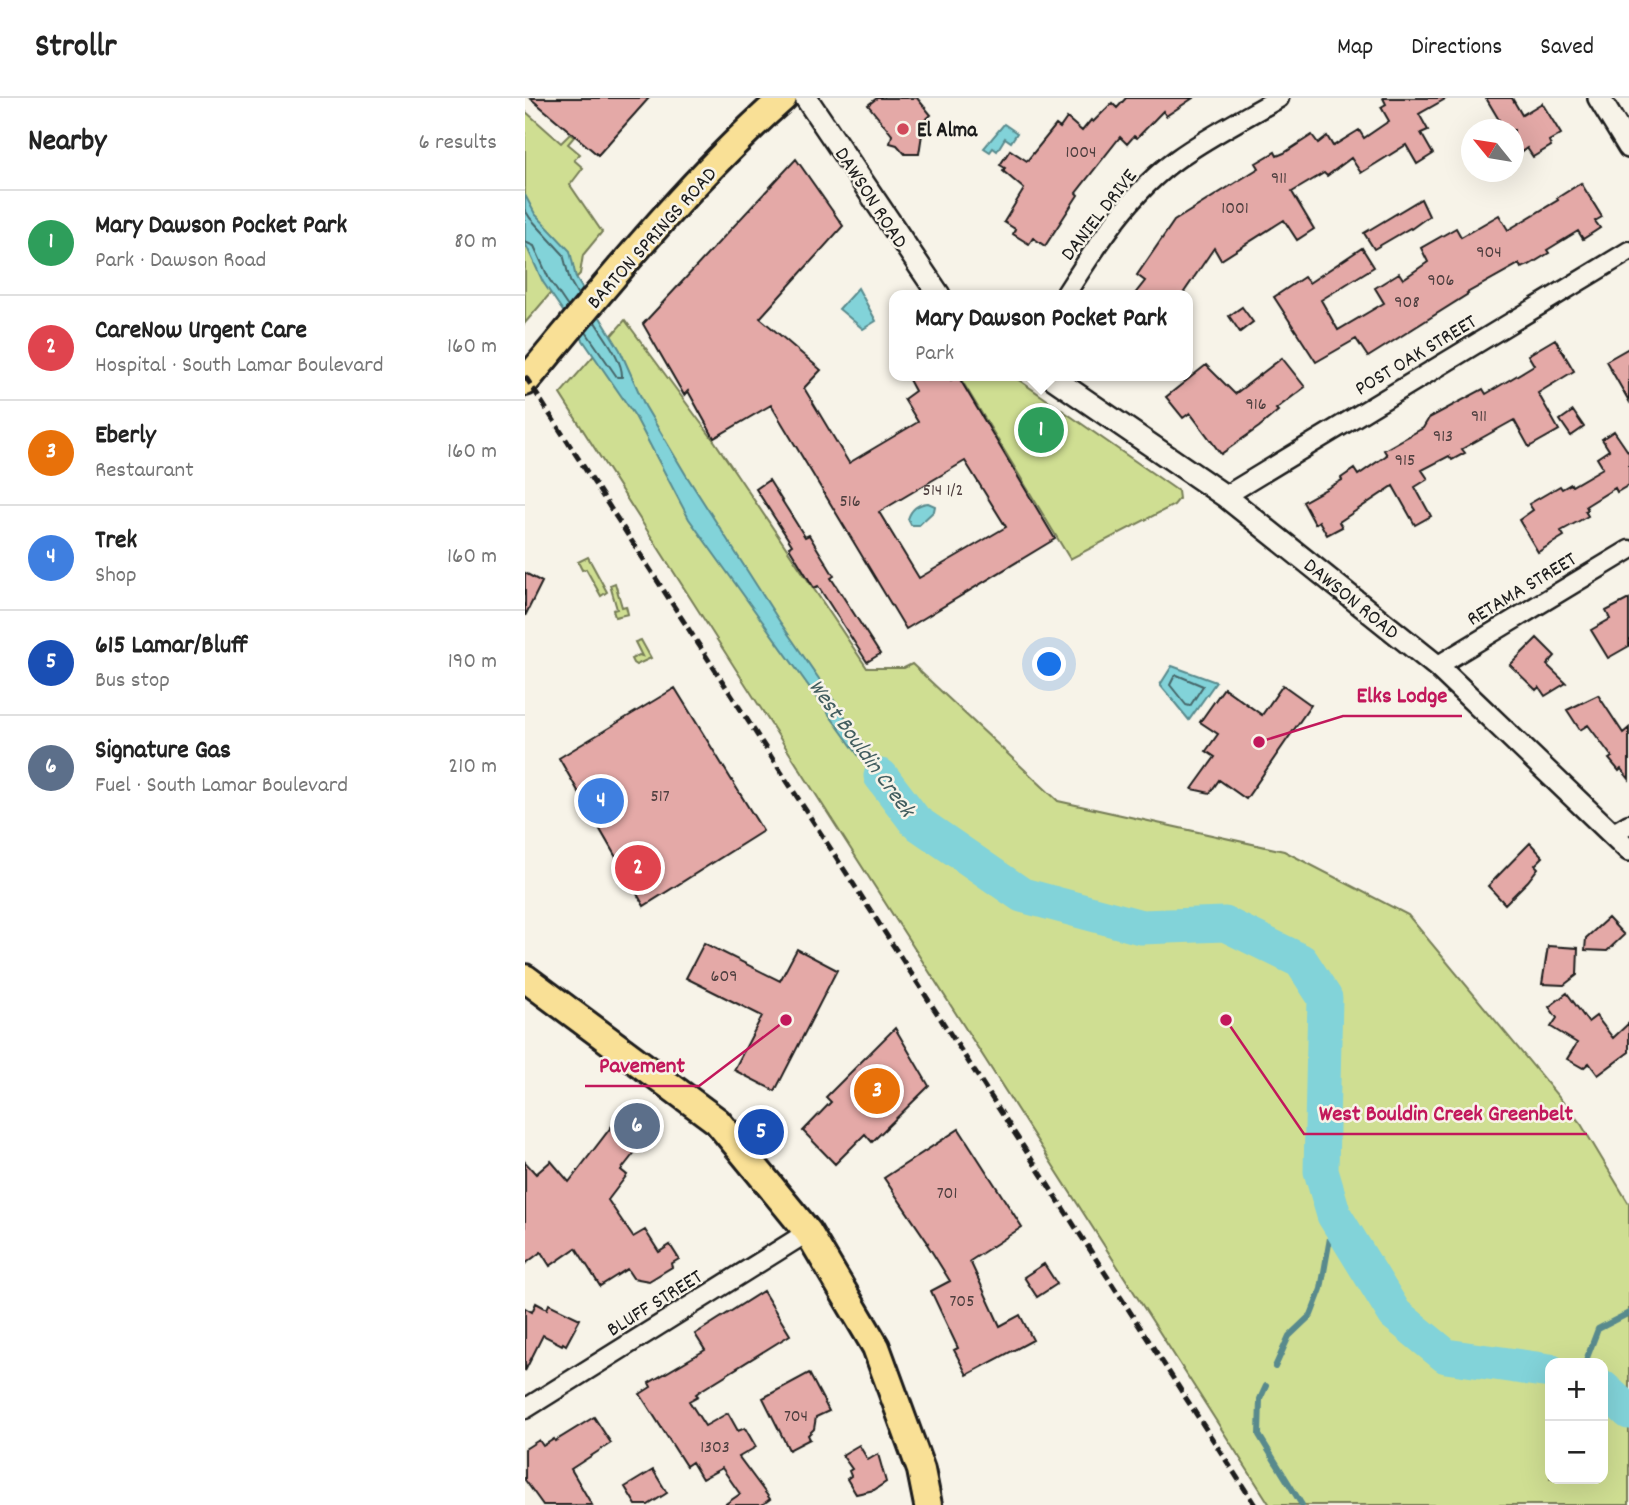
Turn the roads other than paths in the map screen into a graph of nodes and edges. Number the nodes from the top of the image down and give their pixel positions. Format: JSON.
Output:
{"nodes":[{"id":1,"x":783,"y":98,"type":"edge"},
{"id":2,"x":806,"y":98,"type":"edge"},
{"id":3,"x":1279,"y":98,"type":"edge"},
{"id":4,"x":1599,"y":98,"type":"edge"},
{"id":5,"x":1629,"y":147,"type":"edge"},
{"id":6,"x":1629,"y":251,"type":"edge"},
{"id":7,"x":936,"y":290,"type":"edge"},
{"id":8,"x":1068,"y":290,"type":"edge"},
{"id":9,"x":1057,"y":381,"type":"edge"},
{"id":10,"x":525,"y":383,"type":"edge"},
{"id":11,"x":1225,"y":496,"type":"junction"},
{"id":12,"x":1629,"y":550,"type":"edge"},
{"id":13,"x":1437,"y":666,"type":"junction"},
{"id":14,"x":1620,"y":829,"type":"edge"},
{"id":15,"x":1629,"y":850,"type":"edge"},
{"id":16,"x":525,"y":978,"type":"edge"},
{"id":17,"x":808,"y":1232,"type":"junction"},
{"id":18,"x":525,"y":1409,"type":"edge"},
{"id":19,"x":928,"y":1505,"type":"edge"}],
"edges":[{"from":1,"to":10,"type":"main road","name":"BARTON SPRINGS ROAD"},
{"from":2,"to":7,"type":"street","name":"DAWSON ROAD"},
{"from":3,"to":8,"type":"street","name":"DANIEL DRIVE"},
{"from":4,"to":5,"type":"street"},
{"from":6,"to":11,"type":"street","name":"POST OAK STREET"},
{"from":9,"to":11,"type":"street","name":"DAWSON ROAD"},
{"from":11,"to":13,"type":"street","name":"DAWSON ROAD"},
{"from":12,"to":13,"type":"street","name":"RETAMA STREET"},
{"from":13,"to":14,"type":"street","name":"DAWSON ROAD"},
{"from":14,"to":15,"type":"street","name":"DAWSON ROAD"},
{"from":16,"to":17,"type":"main road"},
{"from":17,"to":18,"type":"street","name":"BLUFF STREET"},
{"from":17,"to":19,"type":"main road"}]}
